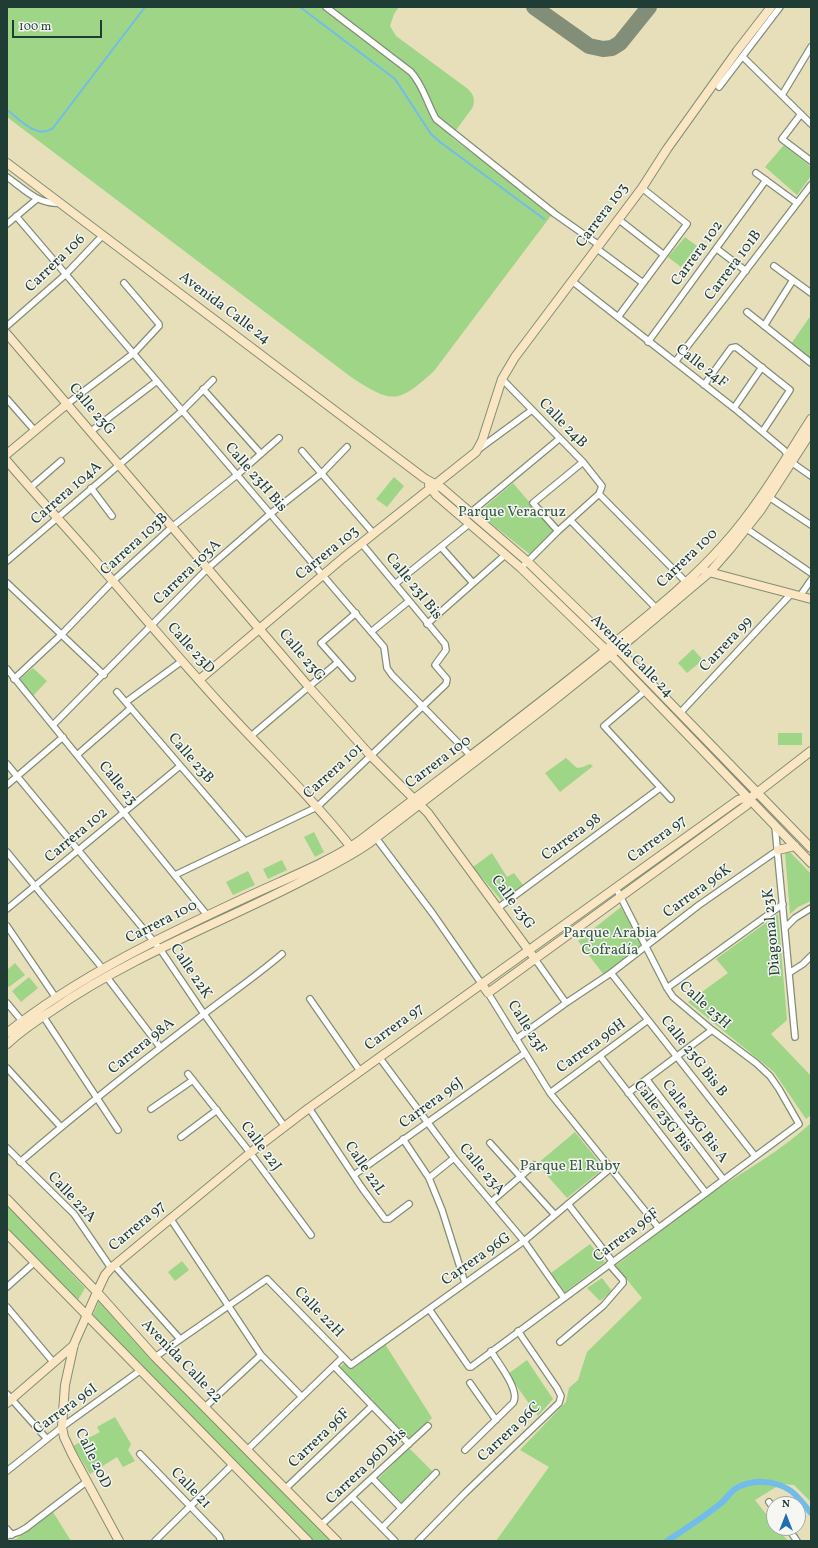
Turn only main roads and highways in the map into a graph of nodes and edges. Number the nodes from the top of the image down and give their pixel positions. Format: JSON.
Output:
{"nodes":[{"id":1,"x":771,"y":7,"type":"edge"},
{"id":2,"x":8,"y":164,"type":"edge"},
{"id":3,"x":7,"y":334,"type":"edge"},
{"id":4,"x":67,"y":404,"type":"junction"},
{"id":5,"x":811,"y":419,"type":"edge"},
{"id":6,"x":811,"y":432,"type":"edge"},
{"id":7,"x":7,"y":454,"type":"edge"},
{"id":8,"x":790,"y":458,"type":"junction"},
{"id":9,"x":7,"y":461,"type":"edge"},
{"id":10,"x":434,"y":487,"type":"junction"},
{"id":11,"x":701,"y":570,"type":"junction"},
{"id":12,"x":710,"y":572,"type":"junction"},
{"id":13,"x":811,"y":599,"type":"edge"},
{"id":14,"x":260,"y":628,"type":"junction"},
{"id":15,"x":615,"y":646,"type":"junction"},
{"id":16,"x":608,"y":652,"type":"junction"},
{"id":17,"x":199,"y":680,"type":"junction"},
{"id":18,"x":811,"y":751,"type":"edge"},
{"id":19,"x":757,"y":793,"type":"junction"},
{"id":20,"x":749,"y":799,"type":"junction"},
{"id":21,"x":416,"y":802,"type":"junction"},
{"id":22,"x":795,"y":846,"type":"junction"},
{"id":23,"x":811,"y":848,"type":"edge"},
{"id":24,"x":353,"y":850,"type":"junction"},
{"id":25,"x":778,"y":850,"type":"road end"},
{"id":26,"x":811,"y":863,"type":"edge"},
{"id":27,"x":158,"y":945,"type":"junction"},
{"id":28,"x":529,"y":951,"type":"junction"},
{"id":29,"x":535,"y":959,"type":"junction"},
{"id":30,"x":104,"y":972,"type":"junction"},
{"id":31,"x":481,"y":983,"type":"junction"},
{"id":32,"x":488,"y":993,"type":"joint"},
{"id":33,"x":7,"y":1033,"type":"edge"},
{"id":34,"x":7,"y":1044,"type":"edge"},
{"id":35,"x":7,"y":1199,"type":"edge"},
{"id":36,"x":7,"y":1234,"type":"edge"},
{"id":37,"x":97,"y":1292,"type":"junction"},
{"id":38,"x":87,"y":1315,"type":"junction"},
{"id":39,"x":74,"y":1344,"type":"junction"},
{"id":40,"x":8,"y":1399,"type":"edge"},
{"id":41,"x":119,"y":1541,"type":"edge"},
{"id":42,"x":308,"y":1541,"type":"edge"},
{"id":43,"x":337,"y":1541,"type":"edge"}],
"edges":[{"from":1,"to":10,"type":"main road","name":"Carrera 103"},
{"from":2,"to":10,"type":"main road","name":"Avenida Calle 24"},
{"from":3,"to":4,"type":"main road","name":"Calle 23G"},
{"from":4,"to":7,"type":"main road"},
{"from":4,"to":14,"type":"main road","name":"Calle 23G"},
{"from":5,"to":8,"type":"main road","name":"Carrera 100"},
{"from":6,"to":8,"type":"main road","name":"Carrera 100"},
{"from":8,"to":11,"type":"main road","name":"Carrera 100"},
{"from":8,"to":12,"type":"main road","name":"Carrera 100"},
{"from":9,"to":17,"type":"main road","name":"Calle 23D"},
{"from":10,"to":14,"type":"main road","name":"Carrera 103"},
{"from":10,"to":15,"type":"main road","name":"Avenida Calle 24"},
{"from":10,"to":16,"type":"main road","name":"Avenida Calle 24"},
{"from":11,"to":12,"type":"main road"},
{"from":11,"to":15,"type":"main road","name":"Carrera 100"},
{"from":12,"to":13,"type":"main road"},
{"from":12,"to":15,"type":"main road","name":"Carrera 100"},
{"from":14,"to":17,"type":"main road","name":"Carrera 103"},
{"from":14,"to":21,"type":"main road","name":"Calle 23G"},
{"from":15,"to":16,"type":"main road","name":"Carrera 100"},
{"from":15,"to":19,"type":"main road","name":"Avenida Calle 24"},
{"from":16,"to":20,"type":"main road","name":"Avenida Calle 24"},
{"from":16,"to":21,"type":"main road","name":"Carrera 100"},
{"from":16,"to":21,"type":"main road","name":"Carrera 100"},
{"from":17,"to":24,"type":"main road","name":"Calle 23D"},
{"from":18,"to":19,"type":"main road","name":"Carrera 97"},
{"from":19,"to":20,"type":"main road","name":"Carrera 97"},
{"from":19,"to":23,"type":"main road","name":"Avenida Calle 24"},
{"from":20,"to":22,"type":"main road","name":"Avenida Calle 24"},
{"from":20,"to":28,"type":"main road","name":"Carrera 97"},
{"from":20,"to":29,"type":"main road","name":"Carrera 97"},
{"from":21,"to":24,"type":"main road","name":"Carrera 100"},
{"from":21,"to":24,"type":"main road","name":"Carrera 100"},
{"from":21,"to":28,"type":"main road","name":"Calle 23G"},
{"from":22,"to":25,"type":"main road"},
{"from":22,"to":26,"type":"main road","name":"Avenida Calle 24"},
{"from":24,"to":27,"type":"main road","name":"Carrera 100"},
{"from":24,"to":27,"type":"main road","name":"Carrera 100"},
{"from":27,"to":30,"type":"main road","name":"Carrera 100"},
{"from":28,"to":29,"type":"main road","name":"Calle 23G"},
{"from":28,"to":31,"type":"main road","name":"Carrera 97"},
{"from":29,"to":32,"type":"main road","name":"Carrera 97"},
{"from":30,"to":33,"type":"main road","name":"Carrera 100"},
{"from":30,"to":34,"type":"main road","name":"Carrera 100"},
{"from":31,"to":32,"type":"main road","name":"Calle 23F"},
{"from":31,"to":37,"type":"main road","name":"Carrera 97"},
{"from":35,"to":37,"type":"main road","name":"Avenida Calle 22"},
{"from":36,"to":38,"type":"main road"},
{"from":37,"to":38,"type":"main road","name":"Carrera 97"},
{"from":37,"to":43,"type":"main road","name":"Avenida Calle 22"},
{"from":38,"to":39,"type":"main road","name":"Calle 20D"},
{"from":38,"to":42,"type":"main road"},
{"from":39,"to":40,"type":"main road"},
{"from":39,"to":41,"type":"main road","name":"Calle 20D"}]}
